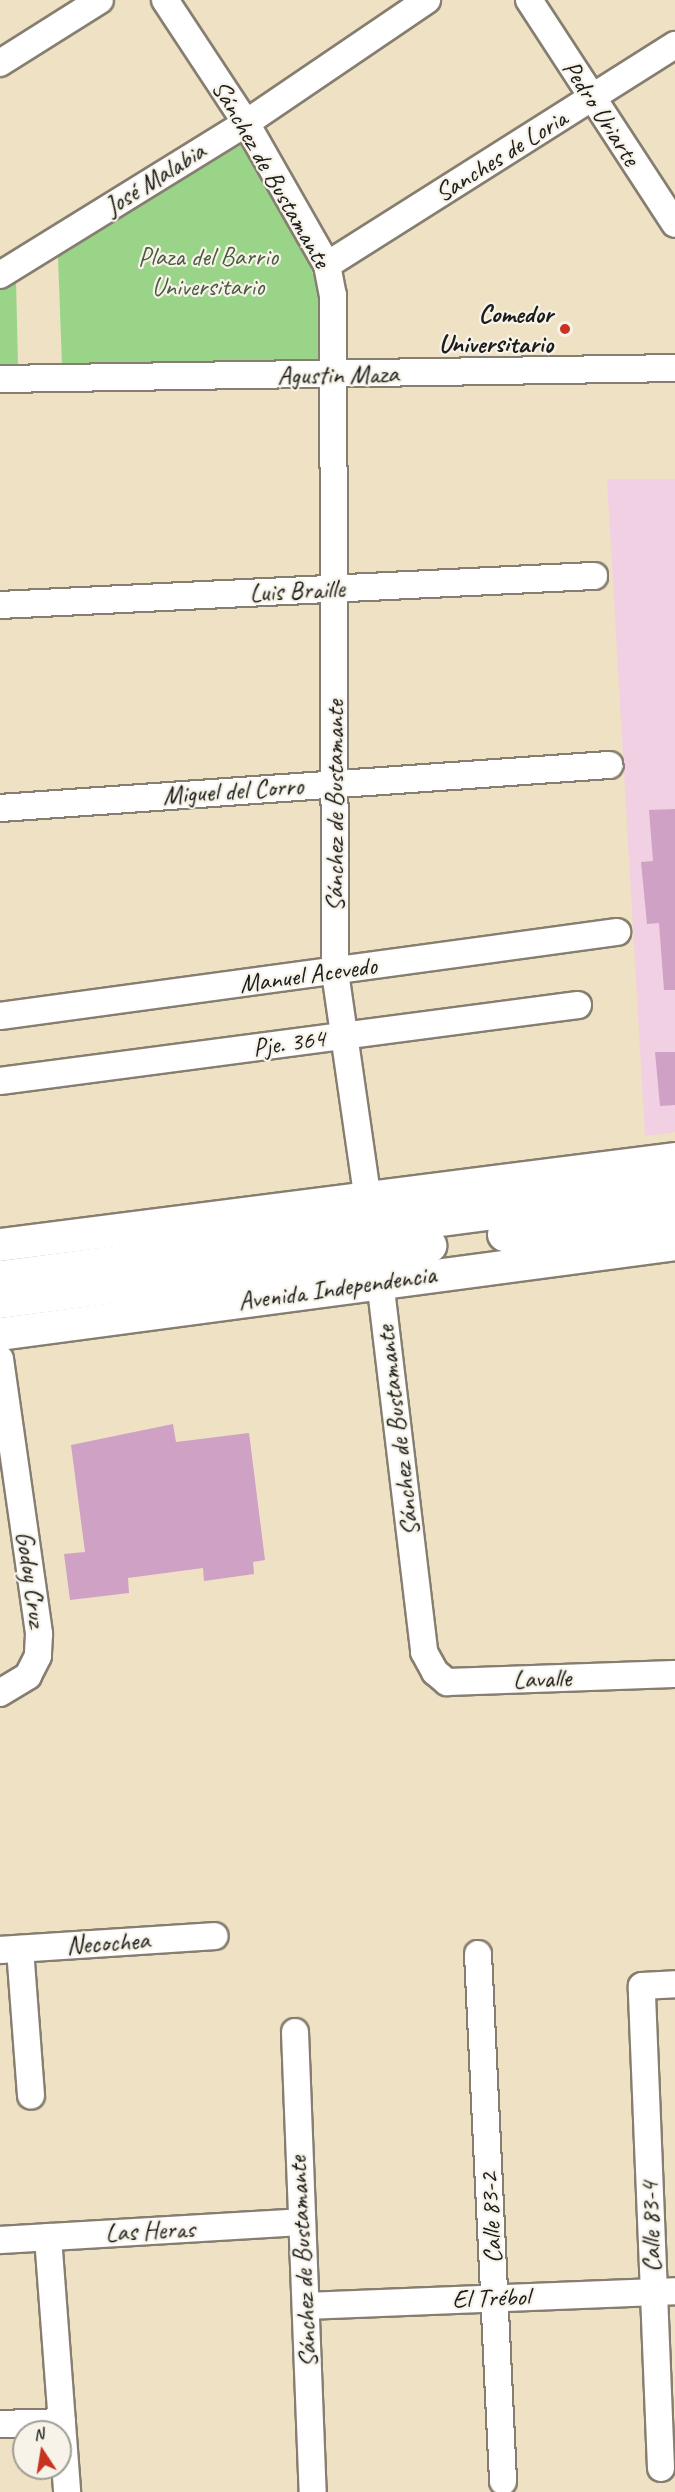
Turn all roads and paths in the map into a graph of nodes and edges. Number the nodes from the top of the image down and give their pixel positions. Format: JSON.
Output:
{"nodes":[{"id":1,"x":100,"y":0,"type":"edge"},
{"id":2,"x":165,"y":0,"type":"edge"},
{"id":3,"x":427,"y":0,"type":"edge"},
{"id":4,"x":529,"y":0,"type":"edge"},
{"id":5,"x":675,"y":45,"type":"edge"},
{"id":6,"x":0,"y":63,"type":"edge"},
{"id":7,"x":591,"y":99,"type":"junction"},
{"id":8,"x":246,"y":123,"type":"junction"},
{"id":9,"x":675,"y":224,"type":"edge"},
{"id":10,"x":327,"y":265,"type":"junction"},
{"id":11,"x":0,"y":275,"type":"edge"},
{"id":12,"x":675,"y":368,"type":"edge"},
{"id":13,"x":332,"y":375,"type":"junction"},
{"id":14,"x":0,"y":380,"type":"edge"},
{"id":15,"x":594,"y":576,"type":"dead end"},
{"id":16,"x":337,"y":589,"type":"junction"},
{"id":17,"x":0,"y":605,"type":"edge"},
{"id":18,"x":609,"y":765,"type":"dead end"},
{"id":19,"x":334,"y":783,"type":"junction"},
{"id":20,"x":0,"y":808,"type":"edge"},
{"id":21,"x":617,"y":932,"type":"dead end"},
{"id":22,"x":335,"y":972,"type":"junction"},
{"id":23,"x":578,"y":1005,"type":"dead end"},
{"id":24,"x":0,"y":1016,"type":"edge"},
{"id":25,"x":342,"y":1036,"type":"junction"},
{"id":26,"x":0,"y":1081,"type":"edge"},
{"id":27,"x":675,"y":1159,"type":"edge"},
{"id":28,"x":675,"y":1182,"type":"edge"},
{"id":29,"x":675,"y":1188,"type":"edge"},
{"id":30,"x":367,"y":1197,"type":"junction"},
{"id":31,"x":610,"y":1210,"type":"junction"},
{"id":32,"x":675,"y":1214,"type":"edge"},
{"id":33,"x":675,"y":1223,"type":"edge"},
{"id":34,"x":675,"y":1244,"type":"edge"},
{"id":35,"x":0,"y":1245,"type":"edge"},
{"id":36,"x":376,"y":1255,"type":"junction"},
{"id":37,"x":0,"y":1277,"type":"edge"},
{"id":38,"x":0,"y":1301,"type":"edge"},
{"id":39,"x":0,"y":1334,"type":"edge"},
{"id":40,"x":0,"y":1359,"type":"edge"},
{"id":41,"x":424,"y":1652,"type":"joint"},
{"id":42,"x":675,"y":1674,"type":"edge"},
{"id":43,"x":0,"y":1693,"type":"edge"},
{"id":44,"x":215,"y":1936,"type":"dead end"},
{"id":45,"x":10,"y":1950,"type":"edge"},
{"id":46,"x":478,"y":1954,"type":"dead end"},
{"id":47,"x":675,"y":1984,"type":"edge"},
{"id":48,"x":295,"y":2032,"type":"dead end"},
{"id":49,"x":31,"y":2096,"type":"dead end"},
{"id":50,"x":300,"y":2222,"type":"junction"},
{"id":51,"x":48,"y":2237,"type":"junction"},
{"id":52,"x":0,"y":2240,"type":"edge"},
{"id":53,"x":664,"y":2291,"type":"edge"},
{"id":54,"x":494,"y":2298,"type":"junction"},
{"id":55,"x":306,"y":2306,"type":"junction"},
{"id":56,"x":62,"y":2420,"type":"edge"},
{"id":57,"x":661,"y":2468,"type":"dead end"},
{"id":58,"x":503,"y":2481,"type":"dead end"},
{"id":59,"x":313,"y":2492,"type":"edge"}],
"edges":[{"from":1,"to":6,"type":"street"},
{"from":2,"to":8,"type":"street","name":"Sánchez de Bustamante"},
{"from":3,"to":8,"type":"street","name":"José Malabia"},
{"from":4,"to":7,"type":"street","name":"Pedro Uriarte"},
{"from":5,"to":7,"type":"street","name":"Sanches de Loria"},
{"from":7,"to":9,"type":"street","name":"Pedro Uriarte"},
{"from":7,"to":10,"type":"street","name":"Sanches de Loria"},
{"from":8,"to":10,"type":"street","name":"Sánchez de Bustamante"},
{"from":8,"to":11,"type":"street","name":"José Malabia"},
{"from":10,"to":13,"type":"street","name":"Sánchez de Bustamante"},
{"from":12,"to":13,"type":"street","name":"Agustin Maza"},
{"from":13,"to":14,"type":"street","name":"Agustin Maza"},
{"from":13,"to":16,"type":"street","name":"Sánchez de Bustamante"},
{"from":15,"to":16,"type":"street","name":"Luis Braille"},
{"from":16,"to":17,"type":"street","name":"Luis Braille"},
{"from":16,"to":19,"type":"street","name":"Sánchez de Bustamante"},
{"from":18,"to":19,"type":"street","name":"Miguel del Corro"},
{"from":19,"to":20,"type":"street","name":"Miguel del Corro"},
{"from":19,"to":22,"type":"street","name":"Sánchez de Bustamante"},
{"from":21,"to":22,"type":"street","name":"Manuel Acevedo"},
{"from":22,"to":24,"type":"street","name":"Manuel Acevedo"},
{"from":22,"to":25,"type":"street","name":"Sánchez de Bustamante"},
{"from":23,"to":25,"type":"street","name":"Pje. 364"},
{"from":25,"to":26,"type":"street","name":"Pje. 364"},
{"from":25,"to":30,"type":"street","name":"Sánchez de Bustamante"},
{"from":27,"to":30,"type":"main road"},
{"from":28,"to":31,"type":"highway"},
{"from":29,"to":31,"type":"highway","name":"Avenida Independencia"},
{"from":30,"to":35,"type":"main road"},
{"from":30,"to":36,"type":"street","name":"Sánchez de Bustamante"},
{"from":31,"to":32,"type":"highway","name":"Avenida Independencia"},
{"from":31,"to":33,"type":"highway"},
{"from":31,"to":36,"type":"highway","name":"Avenida Independencia"},
{"from":34,"to":36,"type":"main road","name":"Avenida Independencia"},
{"from":36,"to":37,"type":"highway","name":"Avenida Independencia"},
{"from":36,"to":38,"type":"highway","name":"Avenida Independencia"},
{"from":36,"to":39,"type":"main road","name":"Avenida Independencia"},
{"from":36,"to":41,"type":"street","name":"Sánchez de Bustamante"},
{"from":40,"to":43,"type":"street","name":"Godoy Cruz"},
{"from":41,"to":42,"type":"street","name":"Lavalle"},
{"from":44,"to":45,"type":"street","name":"Necochea"},
{"from":45,"to":49,"type":"street"},
{"from":46,"to":54,"type":"street","name":"Calle 83-2"},
{"from":47,"to":53,"type":"street","name":"Calle 83-4"},
{"from":48,"to":50,"type":"street","name":"Sánchez de Bustamante"},
{"from":50,"to":51,"type":"street","name":"Las Heras"},
{"from":50,"to":55,"type":"street","name":"Sánchez de Bustamante"},
{"from":51,"to":52,"type":"street","name":"Las Heras"},
{"from":51,"to":56,"type":"street"},
{"from":53,"to":54,"type":"street","name":"El Trébol"},
{"from":53,"to":57,"type":"street","name":"Calle 83-4"},
{"from":54,"to":55,"type":"street","name":"El Trébol"},
{"from":54,"to":58,"type":"street","name":"Calle 83-2"},
{"from":55,"to":59,"type":"street","name":"Sánchez de Bustamante"}]}
